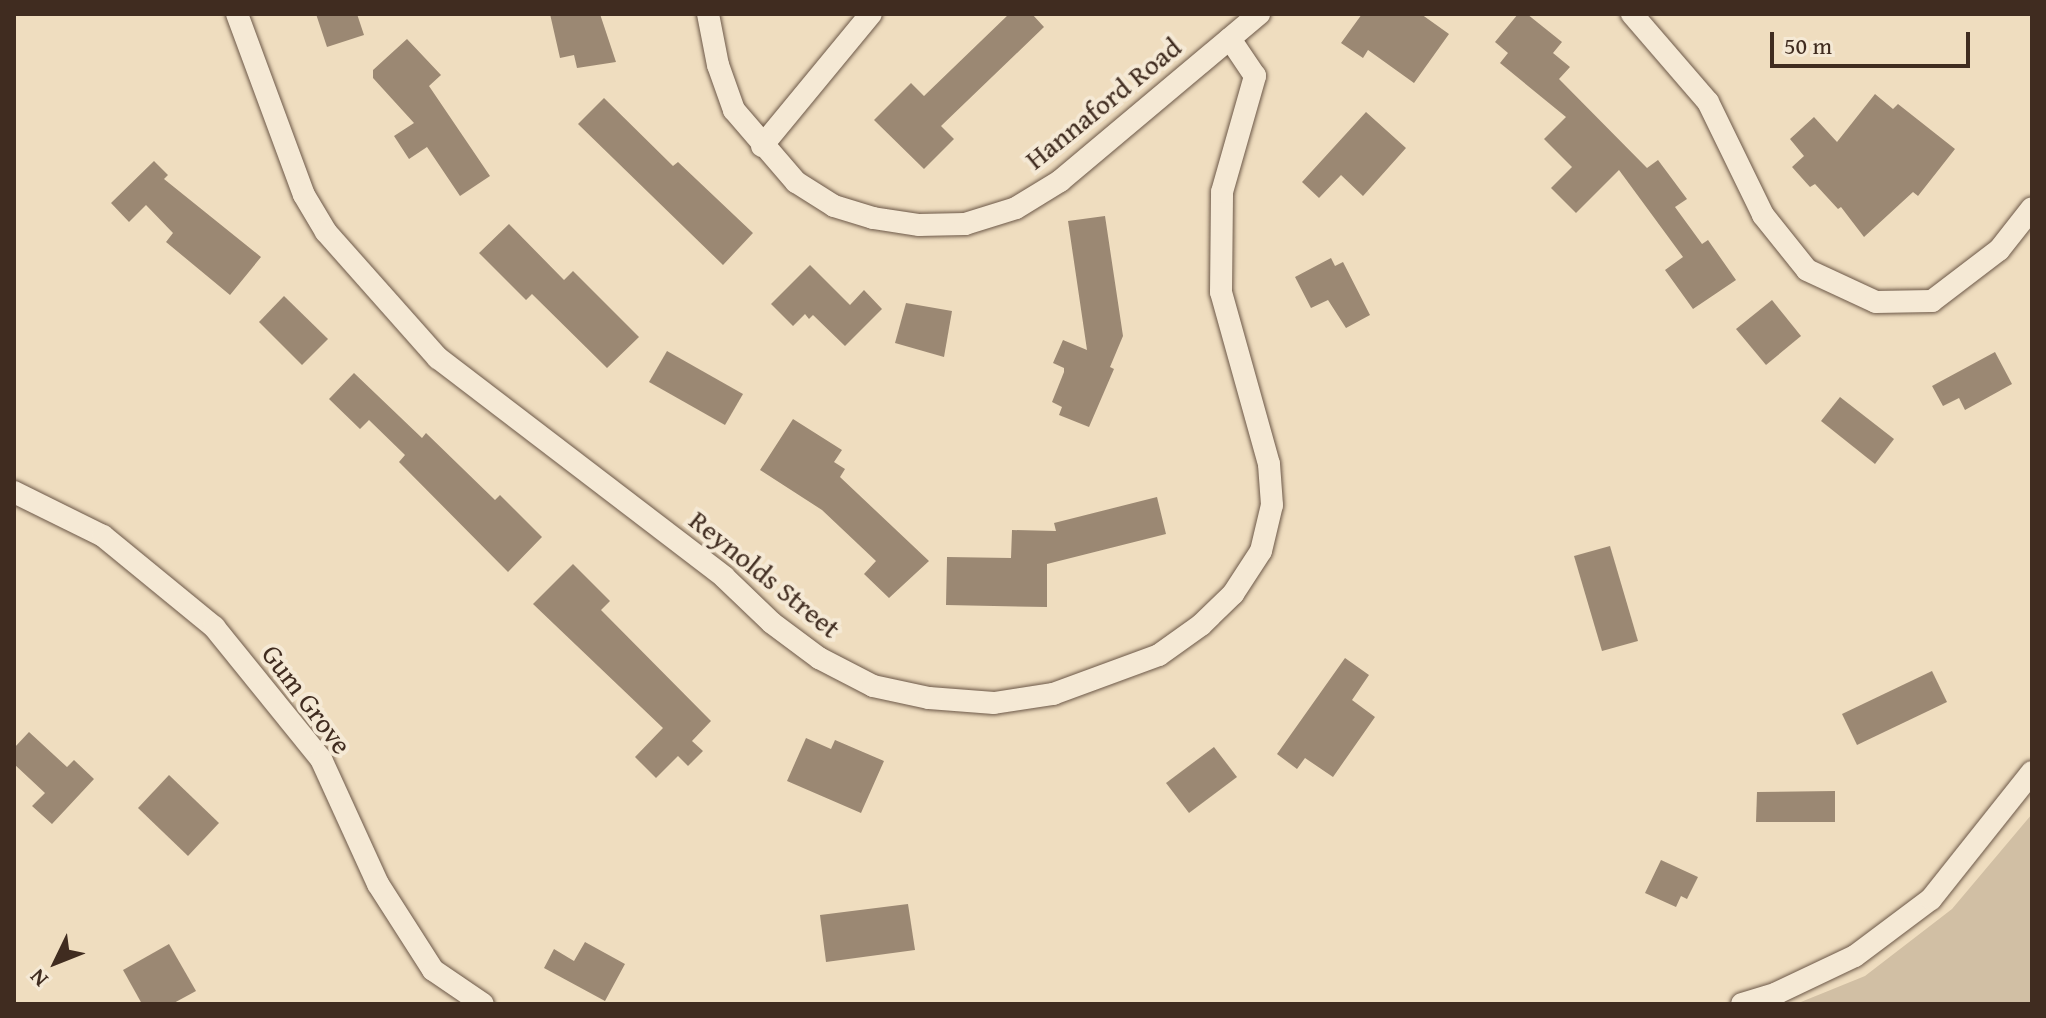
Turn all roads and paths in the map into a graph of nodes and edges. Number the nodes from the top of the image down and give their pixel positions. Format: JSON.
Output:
{"nodes":[{"id":1,"x":237,"y":14,"type":"edge"},
{"id":2,"x":708,"y":14,"type":"edge"},
{"id":3,"x":871,"y":14,"type":"edge"},
{"id":4,"x":1259,"y":14,"type":"edge"},
{"id":5,"x":1632,"y":14,"type":"edge"},
{"id":6,"x":1230,"y":39,"type":"junction"},
{"id":7,"x":762,"y":146,"type":"junction"},
{"id":8,"x":2032,"y":208,"type":"edge"},
{"id":9,"x":14,"y":492,"type":"edge"},
{"id":10,"x":2032,"y":772,"type":"edge"},
{"id":11,"x":483,"y":1004,"type":"edge"},
{"id":12,"x":1742,"y":1004,"type":"edge"}],
"edges":[{"from":1,"to":6,"type":"street","name":"Reynolds Street"},
{"from":2,"to":7,"type":"street","name":"Hannaford Road"},
{"from":3,"to":7,"type":"street"},
{"from":4,"to":6,"type":"street","name":"Hannaford Road"},
{"from":5,"to":8,"type":"street"},
{"from":6,"to":7,"type":"street","name":"Hannaford Road"},
{"from":9,"to":11,"type":"street","name":"Gum Grove"},
{"from":10,"to":12,"type":"street"}]}
